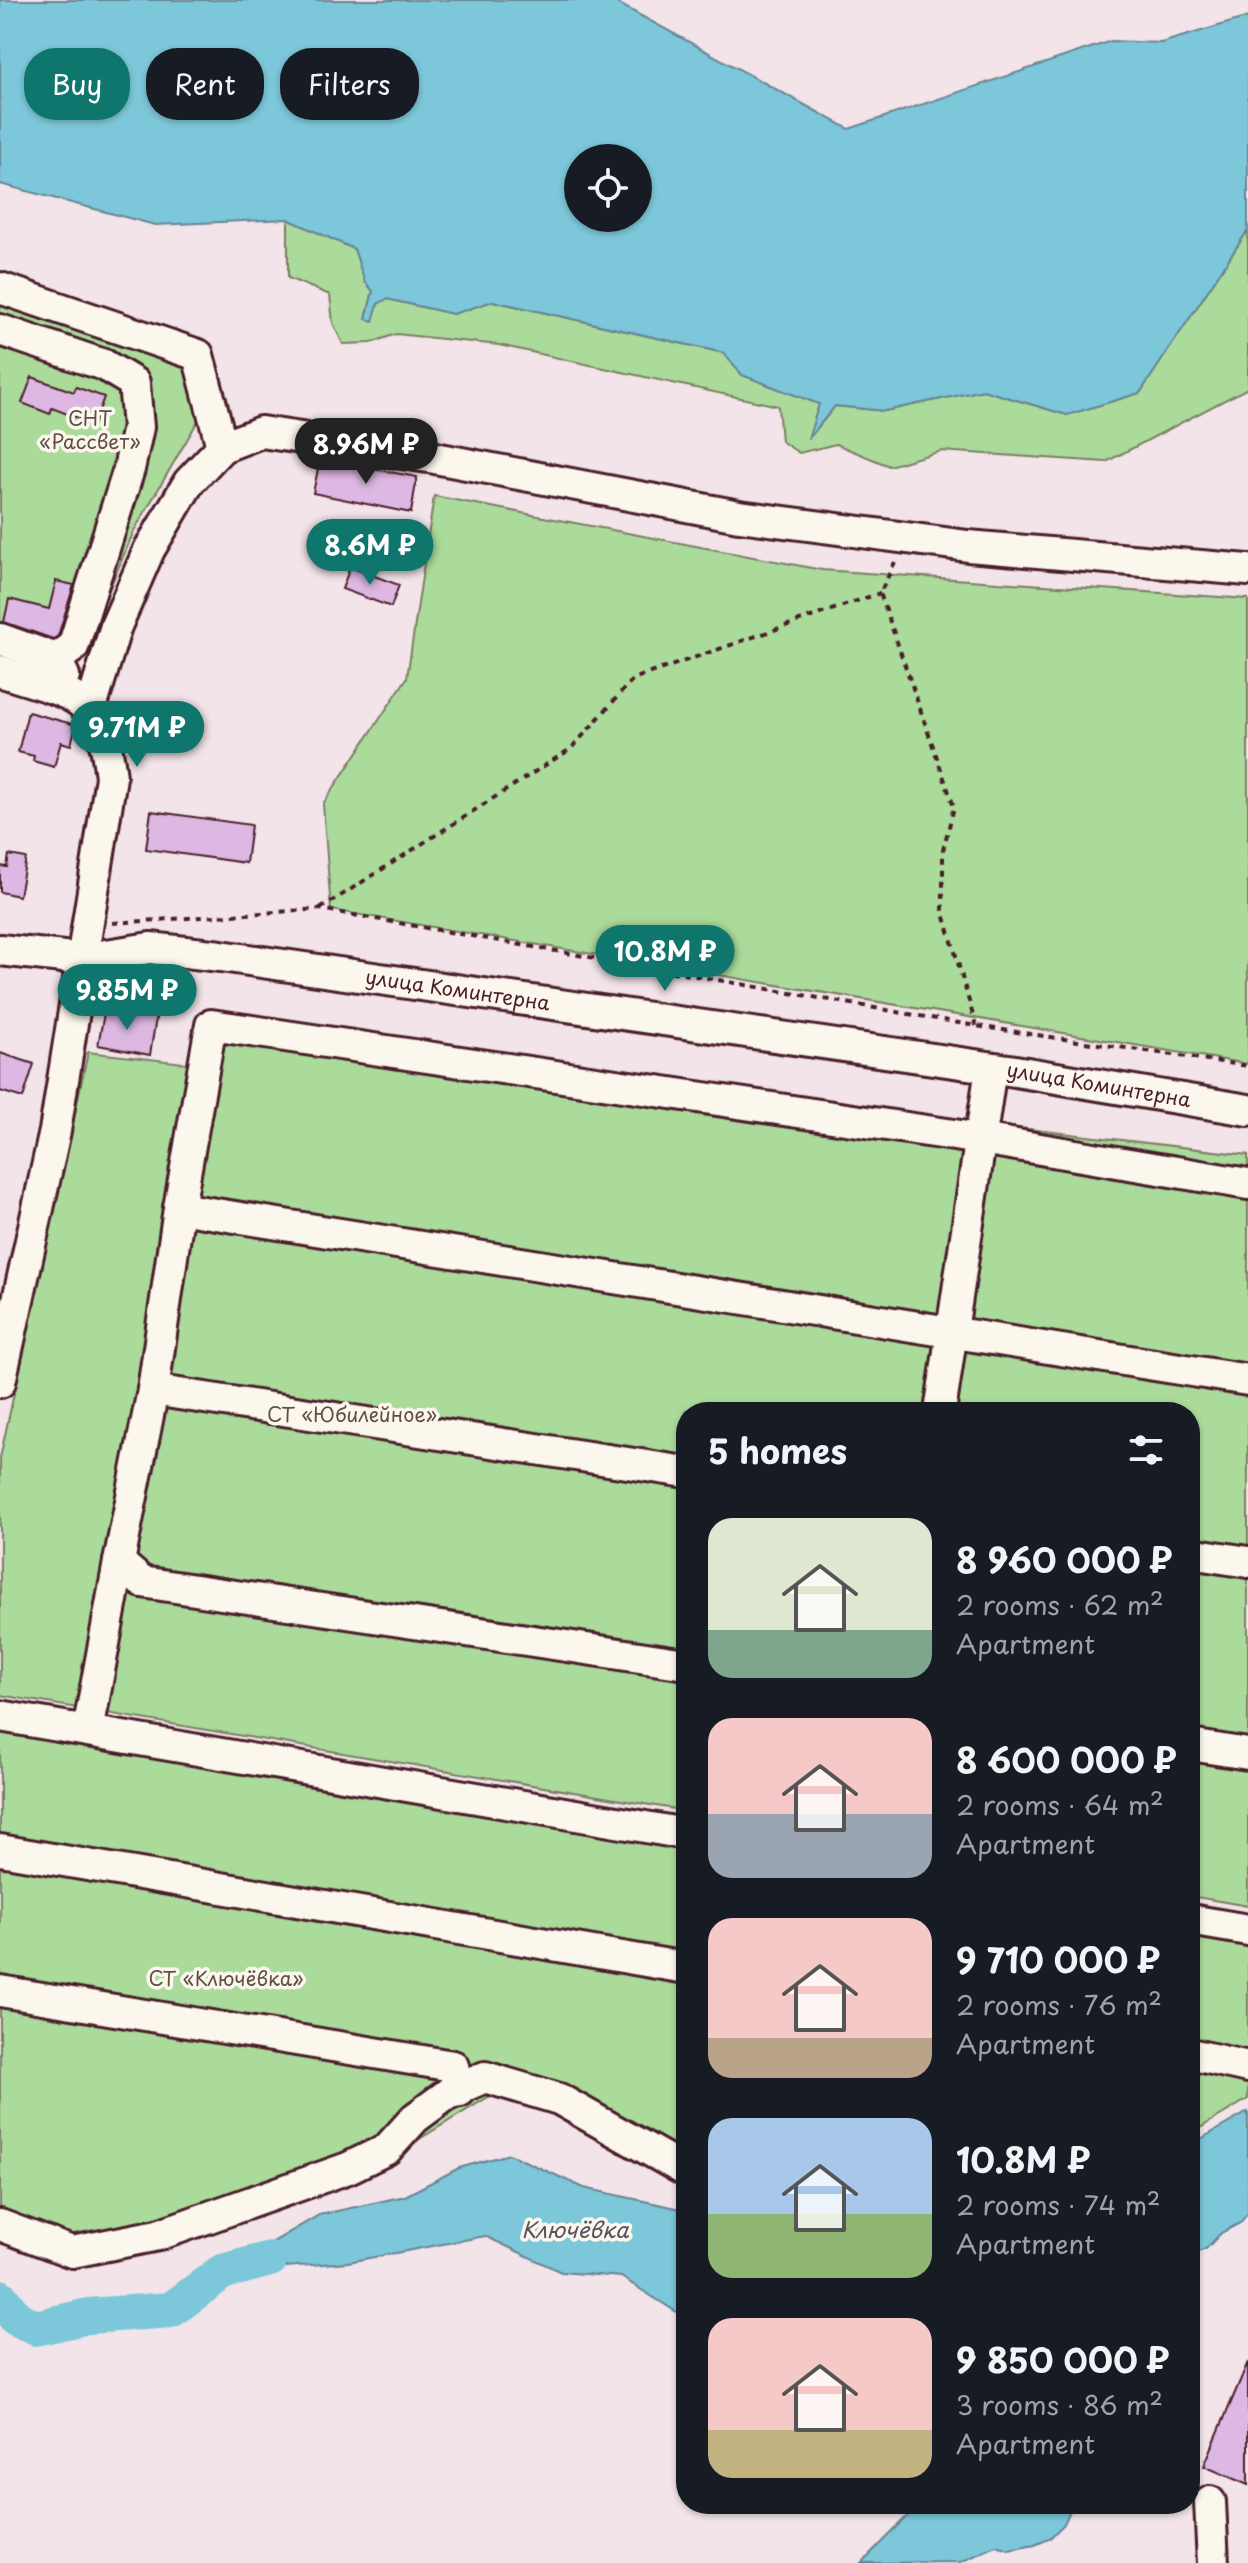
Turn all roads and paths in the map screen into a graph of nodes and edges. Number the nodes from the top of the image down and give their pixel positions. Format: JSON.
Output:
{"nodes":[{"id":1,"x":0,"y":288,"type":"edge"},
{"id":2,"x":0,"y":330,"type":"edge"},
{"id":3,"x":222,"y":447,"type":"junction"},
{"id":4,"x":906,"y":538,"type":"junction"},
{"id":5,"x":1248,"y":570,"type":"edge"},
{"id":6,"x":880,"y":593,"type":"junction"},
{"id":7,"x":0,"y":639,"type":"edge"},
{"id":8,"x":56,"y":659,"type":"junction"},
{"id":9,"x":0,"y":671,"type":"edge"},
{"id":10,"x":83,"y":704,"type":"junction"},
{"id":11,"x":320,"y":909,"type":"junction"},
{"id":12,"x":87,"y":925,"type":"junction"},
{"id":13,"x":0,"y":950,"type":"edge"},
{"id":14,"x":81,"y":959,"type":"junction"},
{"id":15,"x":976,"y":1026,"type":"junction"},
{"id":16,"x":1248,"y":1066,"type":"edge"},
{"id":17,"x":991,"y":1068,"type":"junction"},
{"id":18,"x":1248,"y":1110,"type":"edge"},
{"id":19,"x":981,"y":1139,"type":"junction"},
{"id":20,"x":1248,"y":1184,"type":"edge"},
{"id":21,"x":179,"y":1208,"type":"junction"},
{"id":22,"x":12,"y":1278,"type":"edge"},
{"id":23,"x":952,"y":1332,"type":"junction"},
{"id":24,"x":1248,"y":1380,"type":"edge"},
{"id":25,"x":0,"y":1382,"type":"edge"},
{"id":26,"x":153,"y":1390,"type":"junction"},
{"id":27,"x":942,"y":1402,"type":"edge"},
{"id":28,"x":676,"y":1470,"type":"edge"},
{"id":29,"x":1200,"y":1555,"type":"edge"},
{"id":30,"x":119,"y":1562,"type":"junction"},
{"id":31,"x":1248,"y":1562,"type":"edge"},
{"id":32,"x":676,"y":1662,"type":"edge"},
{"id":33,"x":0,"y":1716,"type":"edge"},
{"id":34,"x":88,"y":1731,"type":"junction"},
{"id":35,"x":1200,"y":1747,"type":"edge"},
{"id":36,"x":1248,"y":1754,"type":"edge"},
{"id":37,"x":676,"y":1832,"type":"edge"},
{"id":38,"x":0,"y":1850,"type":"edge"},
{"id":39,"x":1200,"y":1922,"type":"edge"},
{"id":40,"x":1248,"y":1930,"type":"edge"},
{"id":41,"x":676,"y":1966,"type":"edge"},
{"id":42,"x":0,"y":1991,"type":"edge"},
{"id":43,"x":1200,"y":2056,"type":"edge"},
{"id":44,"x":1248,"y":2067,"type":"edge"},
{"id":45,"x":454,"y":2091,"type":"junction"},
{"id":46,"x":676,"y":2165,"type":"edge"},
{"id":47,"x":0,"y":2225,"type":"edge"},
{"id":48,"x":1210,"y":2502,"type":"dead end"},
{"id":49,"x":1213,"y":2563,"type":"edge"}],
"edges":[{"from":1,"to":3,"type":"street"},
{"from":2,"to":8,"type":"street"},
{"from":3,"to":4,"type":"street"},
{"from":3,"to":10,"type":"street"},
{"from":4,"to":5,"type":"street"},
{"from":4,"to":6,"type":"path"},
{"from":6,"to":11,"type":"path"},
{"from":6,"to":15,"type":"path"},
{"from":7,"to":8,"type":"street"},
{"from":8,"to":10,"type":"street"},
{"from":9,"to":10,"type":"street"},
{"from":10,"to":12,"type":"street"},
{"from":11,"to":12,"type":"path"},
{"from":11,"to":15,"type":"path"},
{"from":12,"to":14,"type":"street"},
{"from":13,"to":14,"type":"street","name":"улица Коминтерна"},
{"from":14,"to":17,"type":"street","name":"улица Коминтерна"},
{"from":14,"to":22,"type":"street"},
{"from":15,"to":16,"type":"path"},
{"from":17,"to":18,"type":"street","name":"улица Коминтерна"},
{"from":17,"to":19,"type":"street"},
{"from":19,"to":20,"type":"street"},
{"from":19,"to":21,"type":"street"},
{"from":19,"to":23,"type":"street"},
{"from":21,"to":23,"type":"street"},
{"from":21,"to":26,"type":"street"},
{"from":22,"to":25,"type":"street"},
{"from":23,"to":24,"type":"street"},
{"from":23,"to":27,"type":"street"},
{"from":26,"to":28,"type":"street"},
{"from":26,"to":30,"type":"street"},
{"from":29,"to":31,"type":"street"},
{"from":30,"to":32,"type":"street"},
{"from":30,"to":34,"type":"street"},
{"from":33,"to":34,"type":"street"},
{"from":34,"to":37,"type":"street"},
{"from":35,"to":36,"type":"street"},
{"from":38,"to":41,"type":"street"},
{"from":39,"to":40,"type":"street"},
{"from":42,"to":45,"type":"street"},
{"from":43,"to":44,"type":"street"},
{"from":45,"to":46,"type":"street"},
{"from":45,"to":47,"type":"street"},
{"from":48,"to":49,"type":"street"}]}
